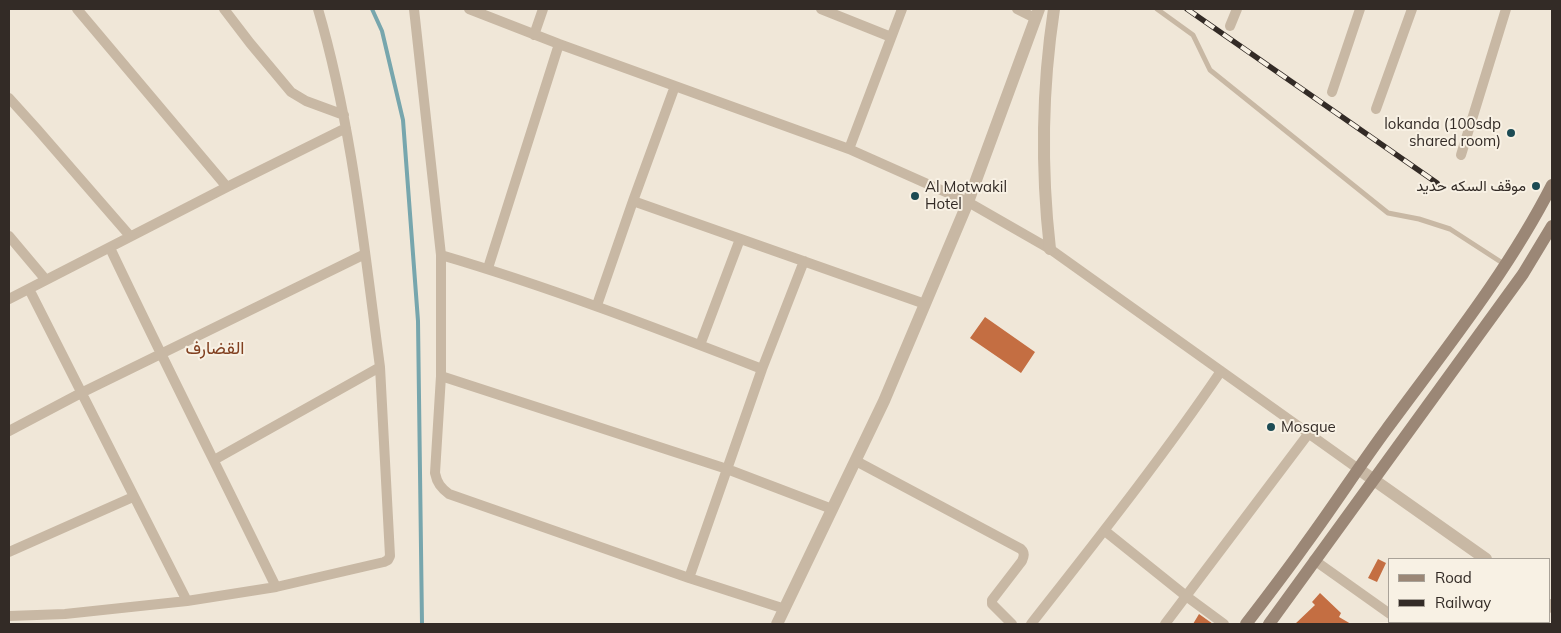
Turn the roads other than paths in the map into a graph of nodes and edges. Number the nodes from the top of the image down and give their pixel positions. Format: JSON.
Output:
{"nodes":[{"id":1,"x":77,"y":9,"type":"edge"},
{"id":2,"x":224,"y":9,"type":"edge"},
{"id":3,"x":318,"y":9,"type":"edge"},
{"id":4,"x":414,"y":9,"type":"edge"},
{"id":5,"x":469,"y":9,"type":"edge"},
{"id":6,"x":543,"y":9,"type":"edge"},
{"id":7,"x":821,"y":9,"type":"edge"},
{"id":8,"x":902,"y":9,"type":"edge"},
{"id":9,"x":1017,"y":9,"type":"edge"},
{"id":10,"x":1054,"y":9,"type":"edge"},
{"id":11,"x":1157,"y":9,"type":"edge"},
{"id":12,"x":1237,"y":9,"type":"edge"},
{"id":13,"x":1360,"y":9,"type":"edge"},
{"id":14,"x":1412,"y":9,"type":"edge"},
{"id":15,"x":1506,"y":9,"type":"edge"},
{"id":16,"x":1036,"y":14,"type":"edge"},
{"id":17,"x":1230,"y":26,"type":"dead end"},
{"id":18,"x":534,"y":35,"type":"junction"},
{"id":19,"x":891,"y":37,"type":"junction"},
{"id":20,"x":559,"y":44,"type":"junction"},
{"id":21,"x":675,"y":86,"type":"junction"},
{"id":22,"x":1332,"y":92,"type":"dead end"},
{"id":23,"x":9,"y":98,"type":"edge"},
{"id":24,"x":1376,"y":109,"type":"dead end"},
{"id":25,"x":344,"y":115,"type":"junction"},
{"id":26,"x":346,"y":128,"type":"junction"},
{"id":27,"x":849,"y":149,"type":"junction"},
{"id":28,"x":1461,"y":155,"type":"dead end"},
{"id":29,"x":1552,"y":185,"type":"edge"},
{"id":30,"x":227,"y":187,"type":"junction"},
{"id":31,"x":632,"y":200,"type":"junction"},
{"id":32,"x":968,"y":202,"type":"junction"},
{"id":33,"x":1552,"y":226,"type":"edge"},
{"id":34,"x":9,"y":236,"type":"edge"},
{"id":35,"x":130,"y":236,"type":"junction"},
{"id":36,"x":740,"y":239,"type":"junction"},
{"id":37,"x":110,"y":248,"type":"junction"},
{"id":38,"x":1050,"y":249,"type":"junction"},
{"id":39,"x":365,"y":254,"type":"junction"},
{"id":40,"x":441,"y":254,"type":"junction"},
{"id":41,"x":804,"y":261,"type":"junction"},
{"id":42,"x":1504,"y":265,"type":"junction"},
{"id":43,"x":488,"y":268,"type":"junction"},
{"id":44,"x":46,"y":280,"type":"junction"},
{"id":45,"x":1495,"y":280,"type":"junction"},
{"id":46,"x":29,"y":289,"type":"junction"},
{"id":47,"x":1510,"y":292,"type":"junction"},
{"id":48,"x":9,"y":299,"type":"edge"},
{"id":49,"x":926,"y":304,"type":"junction"},
{"id":50,"x":597,"y":305,"type":"junction"},
{"id":51,"x":700,"y":345,"type":"junction"},
{"id":52,"x":160,"y":355,"type":"junction"},
{"id":53,"x":380,"y":367,"type":"junction"},
{"id":54,"x":762,"y":369,"type":"junction"},
{"id":55,"x":1221,"y":371,"type":"junction"},
{"id":56,"x":441,"y":376,"type":"junction"},
{"id":57,"x":81,"y":393,"type":"junction"},
{"id":58,"x":9,"y":431,"type":"edge"},
{"id":59,"x":1309,"y":432,"type":"junction"},
{"id":60,"x":214,"y":460,"type":"junction"},
{"id":61,"x":856,"y":461,"type":"junction"},
{"id":62,"x":1358,"y":468,"type":"junction"},
{"id":63,"x":727,"y":469,"type":"junction"},
{"id":64,"x":1373,"y":479,"type":"junction"},
{"id":65,"x":134,"y":497,"type":"junction"},
{"id":66,"x":832,"y":509,"type":"junction"},
{"id":67,"x":1105,"y":531,"type":"junction"},
{"id":68,"x":9,"y":552,"type":"edge"},
{"id":69,"x":1485,"y":558,"type":"edge"},
{"id":70,"x":1314,"y":560,"type":"junction"},
{"id":71,"x":689,"y":578,"type":"junction"},
{"id":72,"x":276,"y":587,"type":"junction"},
{"id":73,"x":1186,"y":596,"type":"junction"},
{"id":74,"x":187,"y":601,"type":"junction"},
{"id":75,"x":1388,"y":613,"type":"edge"},
{"id":76,"x":9,"y":616,"type":"edge"},
{"id":77,"x":781,"y":617,"type":"edge"},
{"id":78,"x":1012,"y":624,"type":"edge"},
{"id":79,"x":1031,"y":624,"type":"edge"},
{"id":80,"x":1165,"y":624,"type":"edge"},
{"id":81,"x":1224,"y":624,"type":"edge"},
{"id":82,"x":1246,"y":624,"type":"edge"},
{"id":83,"x":1269,"y":624,"type":"edge"}],
"edges":[{"from":1,"to":30,"type":"street"},
{"from":2,"to":25,"type":"street"},
{"from":3,"to":25,"type":"street"},
{"from":4,"to":40,"type":"street"},
{"from":5,"to":18,"type":"street"},
{"from":6,"to":18,"type":"street"},
{"from":7,"to":19,"type":"street"},
{"from":8,"to":19,"type":"street"},
{"from":9,"to":16,"type":"street"},
{"from":10,"to":38,"type":"street"},
{"from":11,"to":42,"type":"lane"},
{"from":12,"to":17,"type":"street"},
{"from":13,"to":22,"type":"street"},
{"from":14,"to":24,"type":"street"},
{"from":15,"to":28,"type":"street"},
{"from":16,"to":32,"type":"street"},
{"from":18,"to":20,"type":"street"},
{"from":19,"to":27,"type":"street"},
{"from":20,"to":21,"type":"street"},
{"from":20,"to":43,"type":"street"},
{"from":21,"to":27,"type":"street"},
{"from":21,"to":31,"type":"street"},
{"from":23,"to":35,"type":"street"},
{"from":25,"to":26,"type":"street"},
{"from":26,"to":30,"type":"street"},
{"from":26,"to":39,"type":"street"},
{"from":27,"to":32,"type":"street"},
{"from":29,"to":42,"type":"main road"},
{"from":30,"to":35,"type":"street"},
{"from":31,"to":36,"type":"street"},
{"from":31,"to":50,"type":"street"},
{"from":32,"to":38,"type":"street"},
{"from":32,"to":49,"type":"street"},
{"from":33,"to":47,"type":"main road"},
{"from":34,"to":44,"type":"street"},
{"from":35,"to":37,"type":"street"},
{"from":36,"to":41,"type":"street"},
{"from":36,"to":51,"type":"street"},
{"from":37,"to":44,"type":"street"},
{"from":37,"to":52,"type":"street"},
{"from":38,"to":55,"type":"street"},
{"from":39,"to":52,"type":"street"},
{"from":39,"to":53,"type":"street"},
{"from":40,"to":43,"type":"street"},
{"from":40,"to":56,"type":"street"},
{"from":41,"to":49,"type":"street"},
{"from":41,"to":54,"type":"street"},
{"from":42,"to":45,"type":"main road"},
{"from":43,"to":50,"type":"street"},
{"from":44,"to":46,"type":"street"},
{"from":45,"to":47,"type":"main road"},
{"from":45,"to":62,"type":"main road"},
{"from":46,"to":48,"type":"street"},
{"from":46,"to":57,"type":"street"},
{"from":47,"to":64,"type":"main road"},
{"from":49,"to":61,"type":"street"},
{"from":50,"to":51,"type":"street"},
{"from":51,"to":54,"type":"street"},
{"from":52,"to":57,"type":"street"},
{"from":52,"to":60,"type":"street"},
{"from":53,"to":60,"type":"street"},
{"from":53,"to":72,"type":"street"},
{"from":54,"to":63,"type":"street"},
{"from":55,"to":59,"type":"street"},
{"from":55,"to":67,"type":"street"},
{"from":56,"to":63,"type":"street"},
{"from":56,"to":71,"type":"street"},
{"from":57,"to":58,"type":"street"},
{"from":57,"to":65,"type":"street"},
{"from":59,"to":62,"type":"street"},
{"from":59,"to":73,"type":"street"},
{"from":60,"to":72,"type":"street"},
{"from":61,"to":66,"type":"street"},
{"from":61,"to":78,"type":"street"},
{"from":62,"to":64,"type":"street"},
{"from":62,"to":82,"type":"main road"},
{"from":63,"to":66,"type":"street"},
{"from":63,"to":71,"type":"street"},
{"from":64,"to":69,"type":"street"},
{"from":64,"to":70,"type":"main road"},
{"from":65,"to":68,"type":"street"},
{"from":65,"to":74,"type":"street"},
{"from":66,"to":77,"type":"street"},
{"from":67,"to":73,"type":"street"},
{"from":67,"to":79,"type":"street"},
{"from":70,"to":75,"type":"street"},
{"from":70,"to":83,"type":"main road"},
{"from":71,"to":77,"type":"street"},
{"from":72,"to":74,"type":"street"},
{"from":73,"to":80,"type":"street"},
{"from":73,"to":81,"type":"street"},
{"from":74,"to":76,"type":"street"}]}
